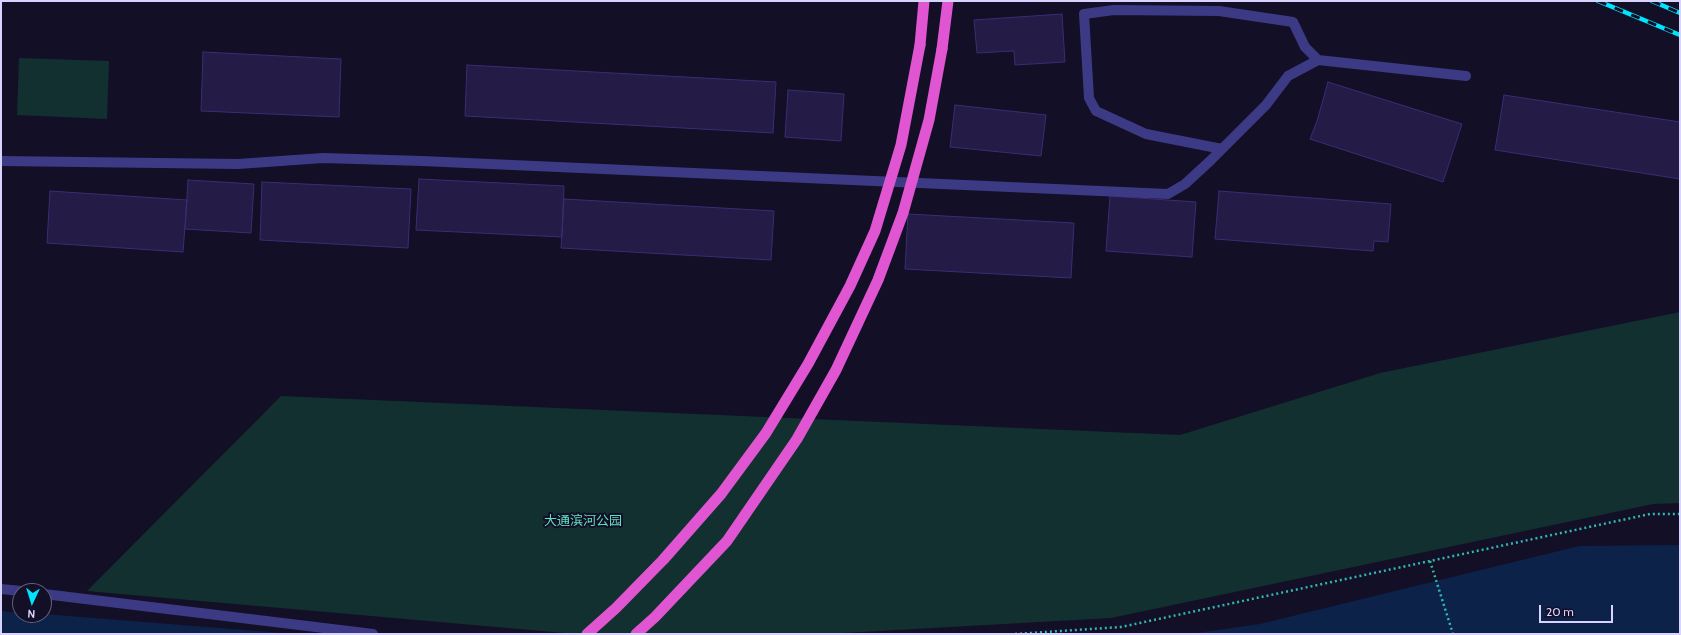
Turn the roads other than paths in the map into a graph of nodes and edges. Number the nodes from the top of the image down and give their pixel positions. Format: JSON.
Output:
{"nodes":[{"id":1,"x":924,"y":1,"type":"edge"},
{"id":2,"x":948,"y":1,"type":"edge"},
{"id":3,"x":1318,"y":60,"type":"junction"},
{"id":4,"x":1466,"y":76,"type":"dead end"},
{"id":5,"x":1222,"y":149,"type":"junction"},
{"id":6,"x":1,"y":162,"type":"edge"},
{"id":7,"x":1,"y":589,"type":"edge"},
{"id":8,"x":12,"y":590,"type":"edge"},
{"id":9,"x":52,"y":595,"type":"edge"},
{"id":10,"x":373,"y":634,"type":"edge"},
{"id":11,"x":587,"y":634,"type":"edge"},
{"id":12,"x":636,"y":634,"type":"edge"}],
"edges":[{"from":1,"to":11,"type":"highway","bridge":true},
{"from":2,"to":12,"type":"highway","bridge":true},
{"from":3,"to":4,"type":"street"},
{"from":3,"to":5,"type":"street"},
{"from":3,"to":5,"type":"street"},
{"from":5,"to":6,"type":"street"},
{"from":7,"to":8,"type":"street"},
{"from":9,"to":10,"type":"street"}]}
